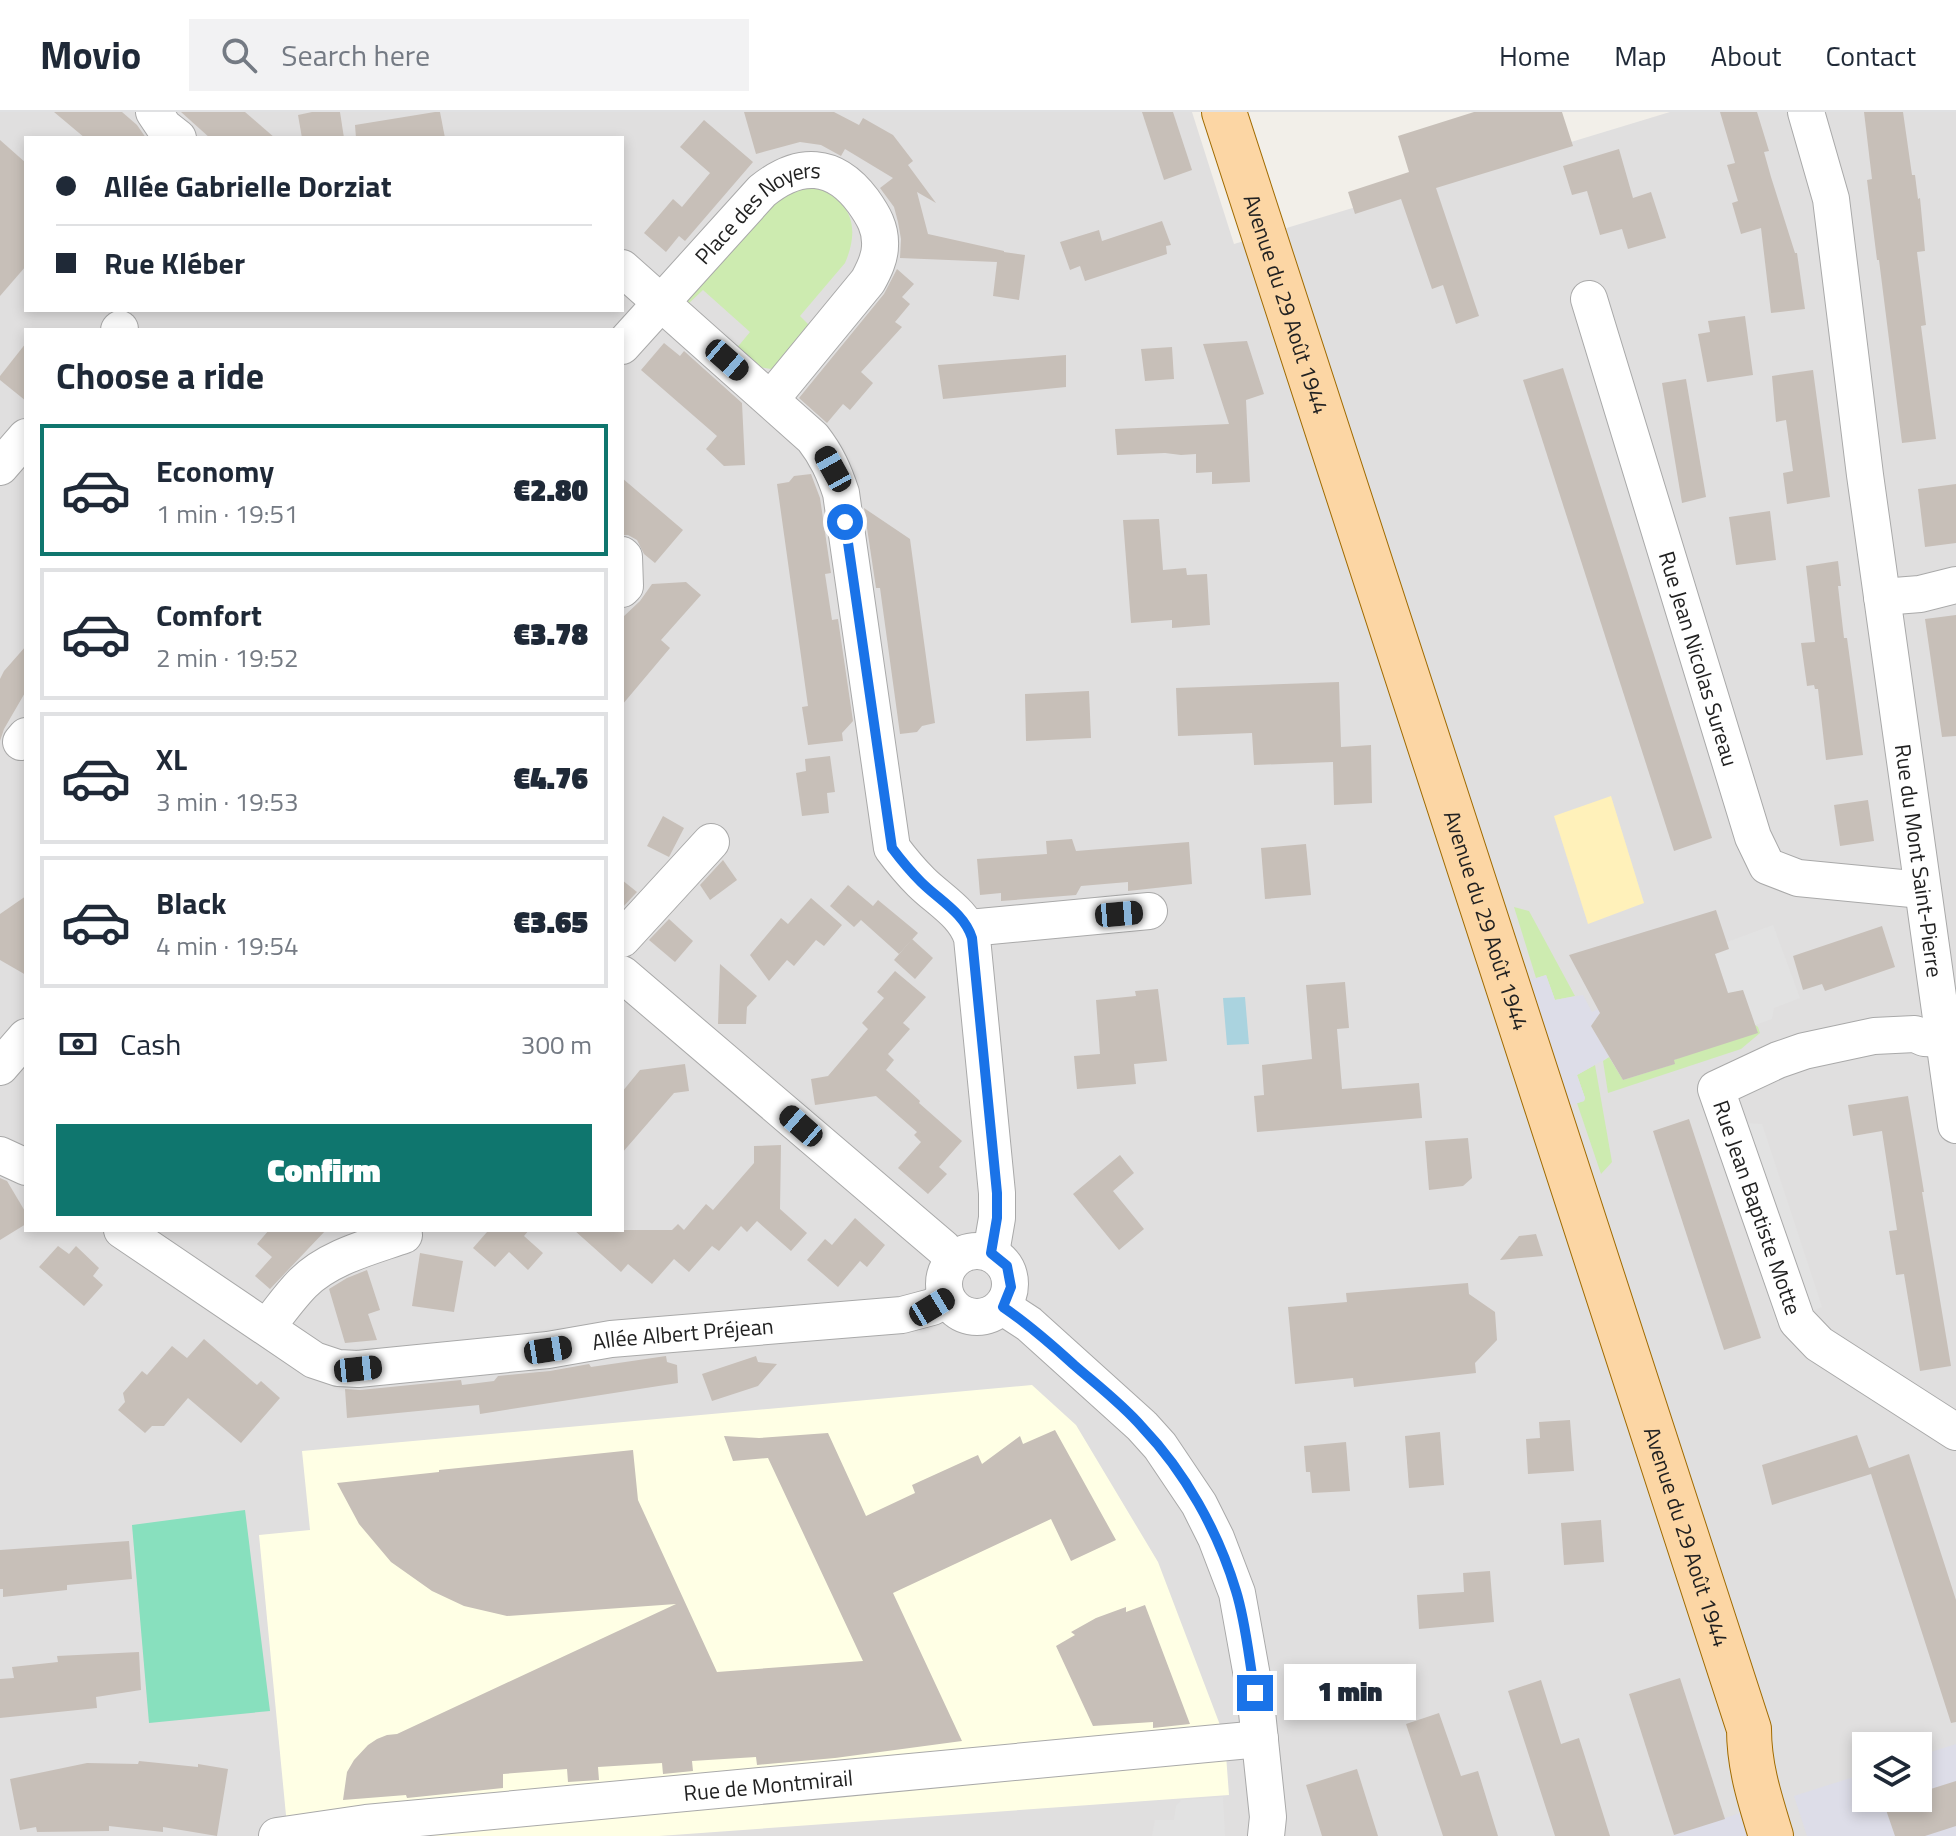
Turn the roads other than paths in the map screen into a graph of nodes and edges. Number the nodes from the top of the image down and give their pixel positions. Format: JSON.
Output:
{"nodes":[{"id":1,"x":154,"y":112,"type":"edge"},
{"id":2,"x":1224,"y":112,"type":"edge"},
{"id":3,"x":1806,"y":112,"type":"edge"},
{"id":4,"x":175,"y":136,"type":"edge"},
{"id":5,"x":624,"y":270,"type":"edge"},
{"id":6,"x":1589,"y":299,"type":"dead end"},
{"id":7,"x":661,"y":302,"type":"junction"},
{"id":8,"x":624,"y":344,"type":"edge"},
{"id":9,"x":771,"y":399,"type":"junction"},
{"id":10,"x":624,"y":557,"type":"edge"},
{"id":11,"x":1956,"y":585,"type":"edge"},
{"id":12,"x":624,"y":587,"type":"edge"},
{"id":13,"x":1882,"y":597,"type":"junction"},
{"id":14,"x":711,"y":842,"type":"dead end"},
{"id":15,"x":1922,"y":890,"type":"junction"},
{"id":16,"x":1149,"y":911,"type":"dead end"},
{"id":17,"x":969,"y":928,"type":"junction"},
{"id":18,"x":624,"y":937,"type":"edge"},
{"id":19,"x":624,"y":976,"type":"edge"},
{"id":20,"x":24,"y":1039,"type":"edge"},
{"id":21,"x":1950,"y":1044,"type":"edge"},
{"id":22,"x":0,"y":1067,"type":"edge"},
{"id":23,"x":1956,"y":1125,"type":"edge"},
{"id":24,"x":0,"y":1155,"type":"edge"},
{"id":25,"x":24,"y":1166,"type":"edge"},
{"id":26,"x":125,"y":1232,"type":"edge"},
{"id":27,"x":404,"y":1235,"type":"dead end"},
{"id":28,"x":991,"y":1253,"type":"junction"},
{"id":29,"x":953,"y":1260,"type":"junction"},
{"id":30,"x":946,"y":1299,"type":"junction"},
{"id":31,"x":1003,"y":1307,"type":"junction"},
{"id":32,"x":267,"y":1327,"type":"junction"},
{"id":33,"x":1956,"y":1432,"type":"edge"},
{"id":34,"x":1749,"y":1729,"type":"junction"},
{"id":35,"x":1260,"y":1739,"type":"junction"},
{"id":36,"x":277,"y":1836,"type":"edge"},
{"id":37,"x":1266,"y":1836,"type":"edge"},
{"id":38,"x":1771,"y":1836,"type":"edge"},
{"id":39,"x":1800,"y":1836,"type":"edge"}],
"edges":[{"from":1,"to":4,"type":"street"},
{"from":2,"to":34,"type":"main road","name":"Avenue du 29 Août 1944"},
{"from":3,"to":13,"type":"street","name":"Rue du Mont Saint-Pierre"},
{"from":5,"to":7,"type":"street"},
{"from":6,"to":15,"type":"street","name":"Rue Jean Nicolas Sureau"},
{"from":7,"to":8,"type":"street","name":"Place des Noyers"},
{"from":7,"to":9,"type":"street"},
{"from":7,"to":9,"type":"street","name":"Place des Noyers"},
{"from":9,"to":17,"type":"street"},
{"from":10,"to":12,"type":"street"},
{"from":11,"to":13,"type":"street"},
{"from":13,"to":15,"type":"street","name":"Rue du Mont Saint-Pierre"},
{"from":14,"to":18,"type":"street"},
{"from":15,"to":21,"type":"street","name":"Rue du Mont Saint-Pierre"},
{"from":16,"to":17,"type":"street"},
{"from":17,"to":28,"type":"street"},
{"from":19,"to":29,"type":"street"},
{"from":20,"to":22,"type":"street"},
{"from":21,"to":23,"type":"street","name":"Rue du Mont Saint-Pierre"},
{"from":21,"to":33,"type":"street","name":"Rue Jean Baptiste Motte"},
{"from":24,"to":25,"type":"street"},
{"from":26,"to":32,"type":"street","name":"Allée Albert Préjean"},
{"from":27,"to":32,"type":"street"},
{"from":28,"to":29,"type":"street"},
{"from":28,"to":31,"type":"street"},
{"from":29,"to":30,"type":"street"},
{"from":30,"to":31,"type":"street"},
{"from":30,"to":32,"type":"street","name":"Allée Albert Préjean"},
{"from":31,"to":35,"type":"street"},
{"from":34,"to":38,"type":"main road","name":"Avenue du 29 Août 1944"},
{"from":34,"to":39,"type":"main road","name":"Avenue du 29 Août 1944"},
{"from":35,"to":36,"type":"street","name":"Rue de Montmirail"},
{"from":35,"to":37,"type":"street"}]}
